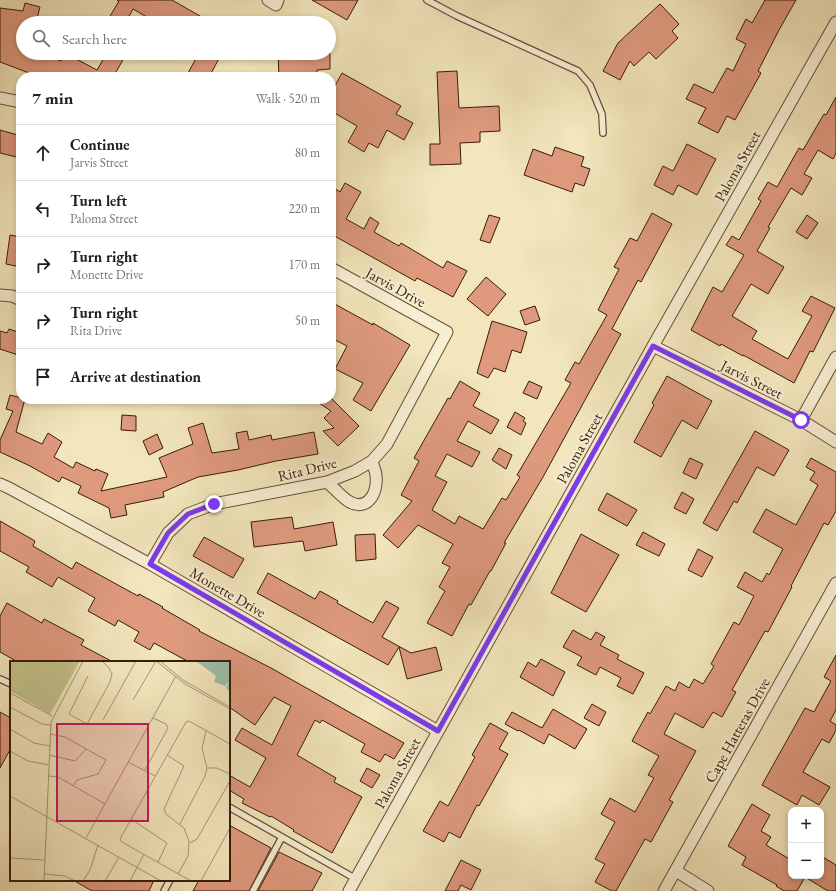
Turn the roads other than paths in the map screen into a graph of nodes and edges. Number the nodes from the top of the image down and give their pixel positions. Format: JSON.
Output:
{"nodes":[{"id":1,"x":268,"y":0,"type":"edge"},
{"id":2,"x":278,"y":0,"type":"edge"},
{"id":3,"x":427,"y":0,"type":"edge"},
{"id":4,"x":836,"y":22,"type":"edge"},
{"id":5,"x":0,"y":98,"type":"edge"},
{"id":6,"x":16,"y":101,"type":"edge"},
{"id":7,"x":603,"y":133,"type":"dead end"},
{"id":8,"x":336,"y":271,"type":"edge"},
{"id":9,"x":0,"y":295,"type":"edge"},
{"id":10,"x":16,"y":298,"type":"edge"},
{"id":11,"x":447,"y":332,"type":"joint"},
{"id":12,"x":653,"y":346,"type":"junction"},
{"id":13,"x":836,"y":357,"type":"edge"},
{"id":14,"x":801,"y":420,"type":"junction"},
{"id":15,"x":836,"y":442,"type":"edge"},
{"id":16,"x":372,"y":461,"type":"junction"},
{"id":17,"x":327,"y":482,"type":"junction"},
{"id":18,"x":0,"y":484,"type":"edge"},
{"id":19,"x":150,"y":564,"type":"junction"},
{"id":20,"x":836,"y":583,"type":"edge"},
{"id":21,"x":0,"y":679,"type":"edge"},
{"id":22,"x":10,"y":684,"type":"edge"},
{"id":23,"x":438,"y":731,"type":"junction"},
{"id":24,"x":230,"y":808,"type":"edge"},
{"id":25,"x":282,"y":837,"type":"junction"},
{"id":26,"x":676,"y":871,"type":"junction"},
{"id":27,"x":356,"y":879,"type":"junction"},
{"id":28,"x":169,"y":881,"type":"edge"},
{"id":29,"x":164,"y":891,"type":"edge"},
{"id":30,"x":253,"y":891,"type":"edge"},
{"id":31,"x":349,"y":891,"type":"edge"},
{"id":32,"x":664,"y":891,"type":"edge"},
{"id":33,"x":708,"y":891,"type":"edge"}],
"edges":[{"from":1,"to":2,"type":"street"},
{"from":3,"to":7,"type":"lane"},
{"from":4,"to":12,"type":"street","name":"Paloma Street"},
{"from":5,"to":6,"type":"street"},
{"from":8,"to":11,"type":"street","name":"Jarvis Drive"},
{"from":9,"to":10,"type":"street"},
{"from":11,"to":16,"type":"street","name":"Rita Drive"},
{"from":12,"to":14,"type":"street","name":"Jarvis Street"},
{"from":12,"to":23,"type":"street","name":"Paloma Street"},
{"from":13,"to":14,"type":"street"},
{"from":14,"to":15,"type":"street","name":"Jarvis Street"},
{"from":16,"to":17,"type":"street","name":"Rita Drive"},
{"from":16,"to":17,"type":"street"},
{"from":17,"to":19,"type":"street","name":"Rita Drive"},
{"from":18,"to":19,"type":"street","name":"Monette Drive"},
{"from":19,"to":23,"type":"street","name":"Monette Drive"},
{"from":20,"to":26,"type":"street","name":"Cape Hatteras Drive"},
{"from":21,"to":22,"type":"lane"},
{"from":23,"to":27,"type":"street","name":"Paloma Street"},
{"from":24,"to":25,"type":"lane"},
{"from":25,"to":27,"type":"lane"},
{"from":25,"to":30,"type":"lane"},
{"from":26,"to":32,"type":"street","name":"Cape Hatteras Drive"},
{"from":26,"to":33,"type":"street"},
{"from":27,"to":31,"type":"street","name":"Paloma Street"},
{"from":28,"to":29,"type":"lane"}]}
